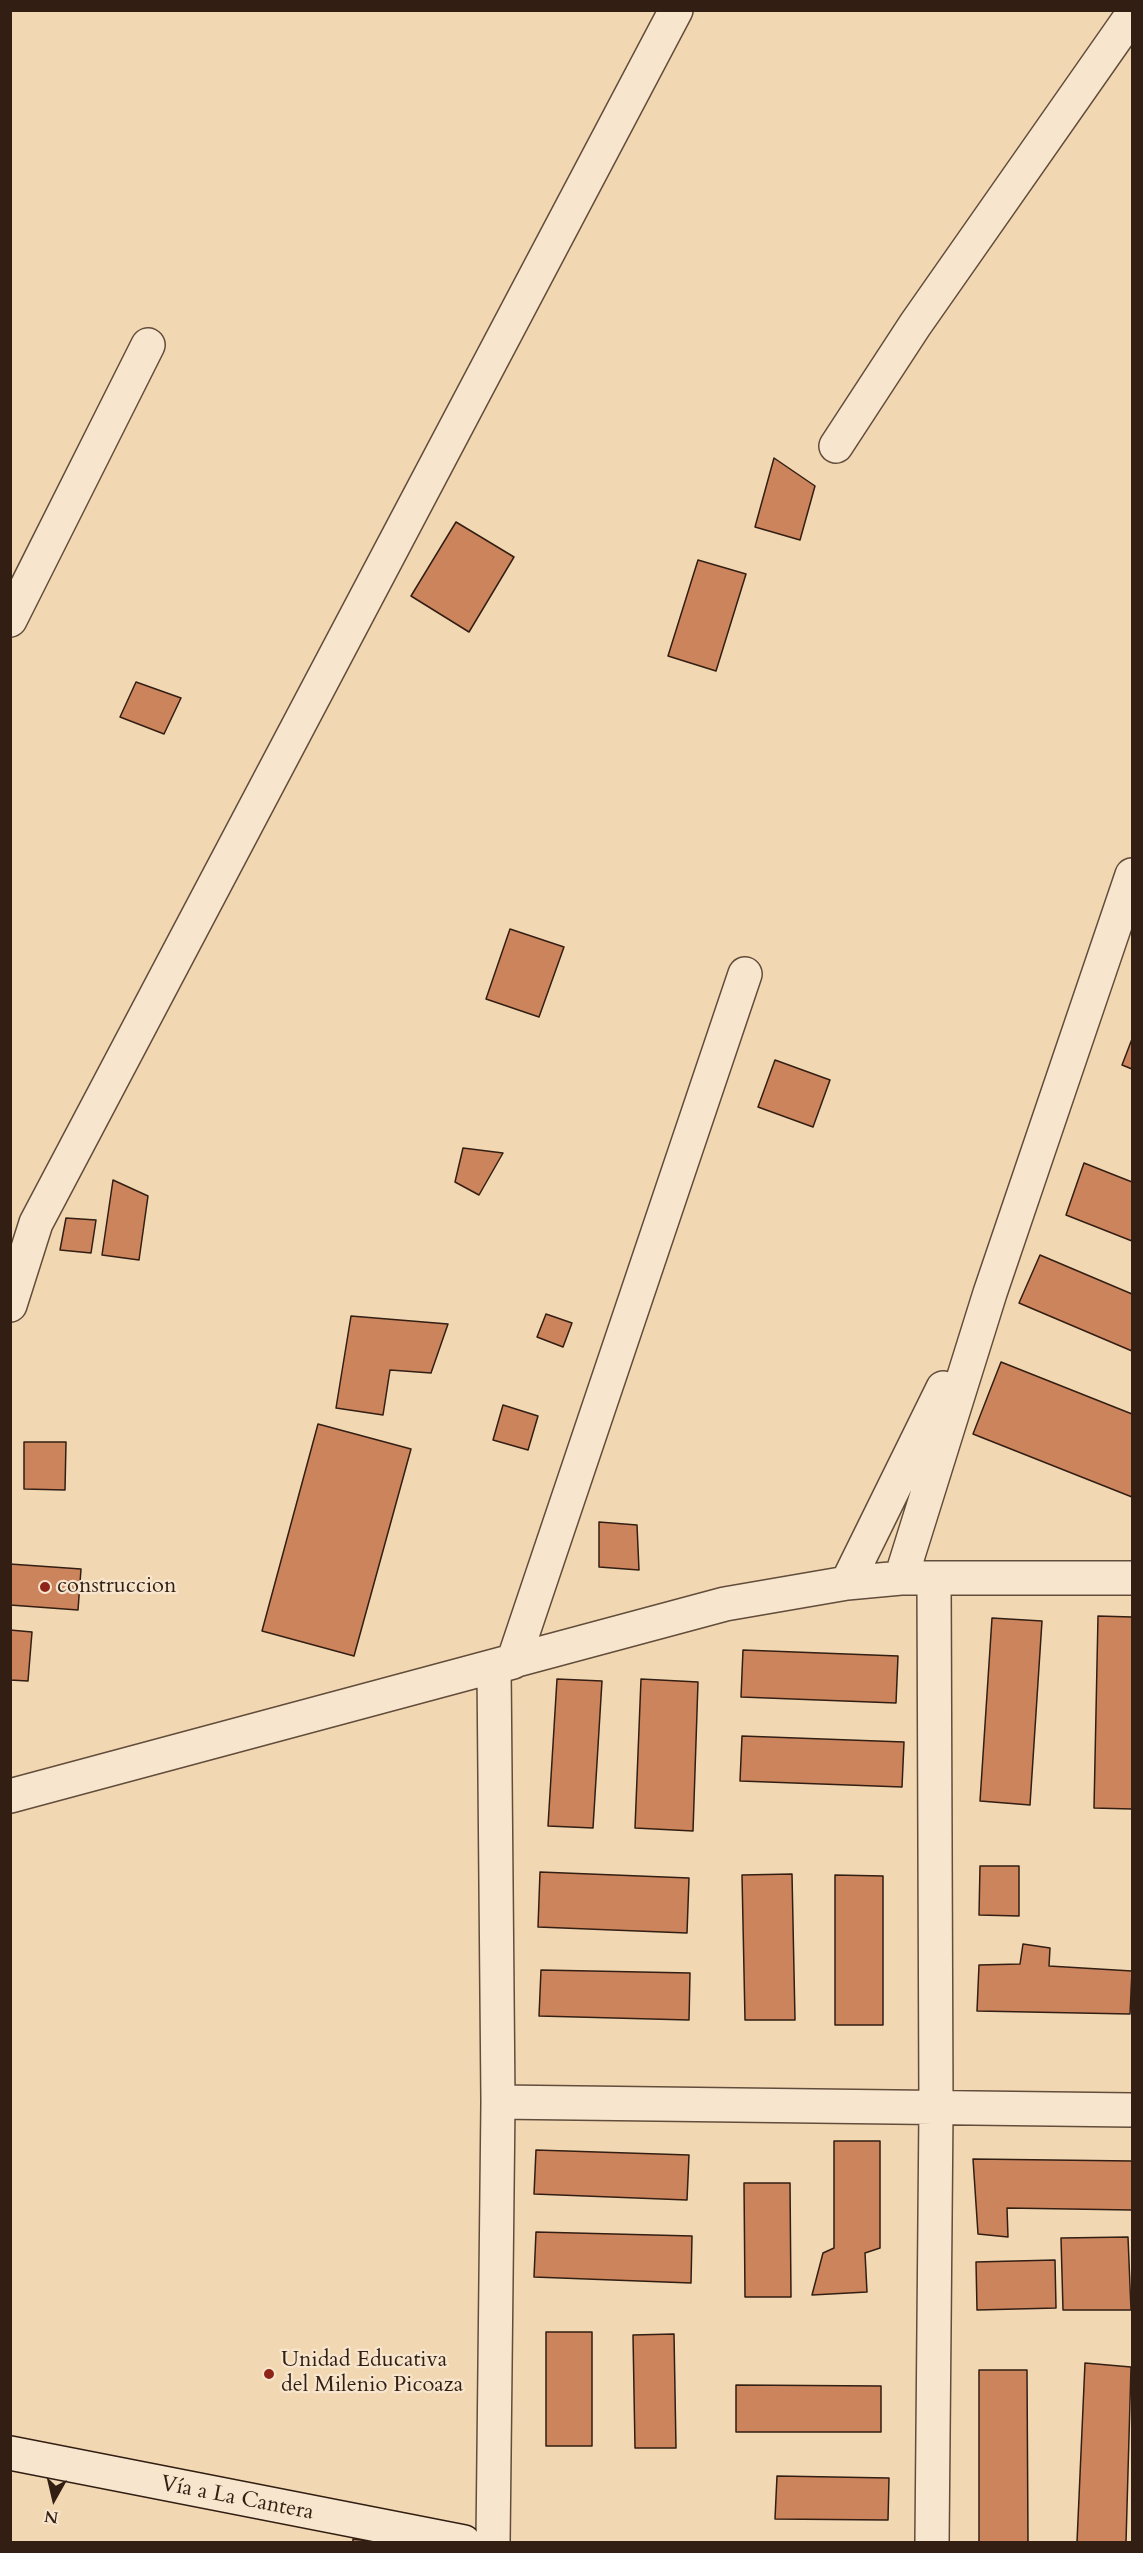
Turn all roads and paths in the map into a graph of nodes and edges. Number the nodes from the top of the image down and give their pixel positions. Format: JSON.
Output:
{"nodes":[{"id":1,"x":676,"y":10,"type":"edge"},
{"id":2,"x":1132,"y":15,"type":"edge"},
{"id":3,"x":148,"y":345,"type":"dead end"},
{"id":4,"x":836,"y":446,"type":"dead end"},
{"id":5,"x":10,"y":620,"type":"edge"},
{"id":6,"x":1132,"y":875,"type":"edge"},
{"id":7,"x":746,"y":974,"type":"dead end"},
{"id":8,"x":990,"y":1293,"type":"junction"},
{"id":9,"x":10,"y":1305,"type":"edge"},
{"id":10,"x":901,"y":1578,"type":"junction"},
{"id":11,"x":934,"y":1578,"type":"junction"},
{"id":12,"x":1132,"y":1578,"type":"edge"},
{"id":13,"x":847,"y":1583,"type":"junction"},
{"id":14,"x":504,"y":1664,"type":"junction"},
{"id":15,"x":10,"y":1796,"type":"edge"},
{"id":16,"x":498,"y":2102,"type":"junction"},
{"id":17,"x":936,"y":2110,"type":"junction"},
{"id":18,"x":1132,"y":2110,"type":"edge"},
{"id":19,"x":10,"y":2453,"type":"edge"},
{"id":20,"x":464,"y":2542,"type":"edge"},
{"id":21,"x":493,"y":2542,"type":"edge"},
{"id":22,"x":932,"y":2542,"type":"edge"}],
"edges":[{"from":1,"to":9,"type":"street"},
{"from":2,"to":4,"type":"street"},
{"from":3,"to":5,"type":"street"},
{"from":6,"to":8,"type":"street"},
{"from":7,"to":14,"type":"street"},
{"from":8,"to":10,"type":"street"},
{"from":8,"to":13,"type":"street"},
{"from":10,"to":11,"type":"street"},
{"from":10,"to":13,"type":"street"},
{"from":11,"to":12,"type":"street"},
{"from":11,"to":17,"type":"street"},
{"from":13,"to":14,"type":"street"},
{"from":14,"to":15,"type":"street"},
{"from":14,"to":16,"type":"street"},
{"from":16,"to":17,"type":"street"},
{"from":16,"to":21,"type":"street"},
{"from":17,"to":18,"type":"street"},
{"from":17,"to":22,"type":"street"},
{"from":19,"to":20,"type":"street","name":"Vía a La Cantera"}]}
